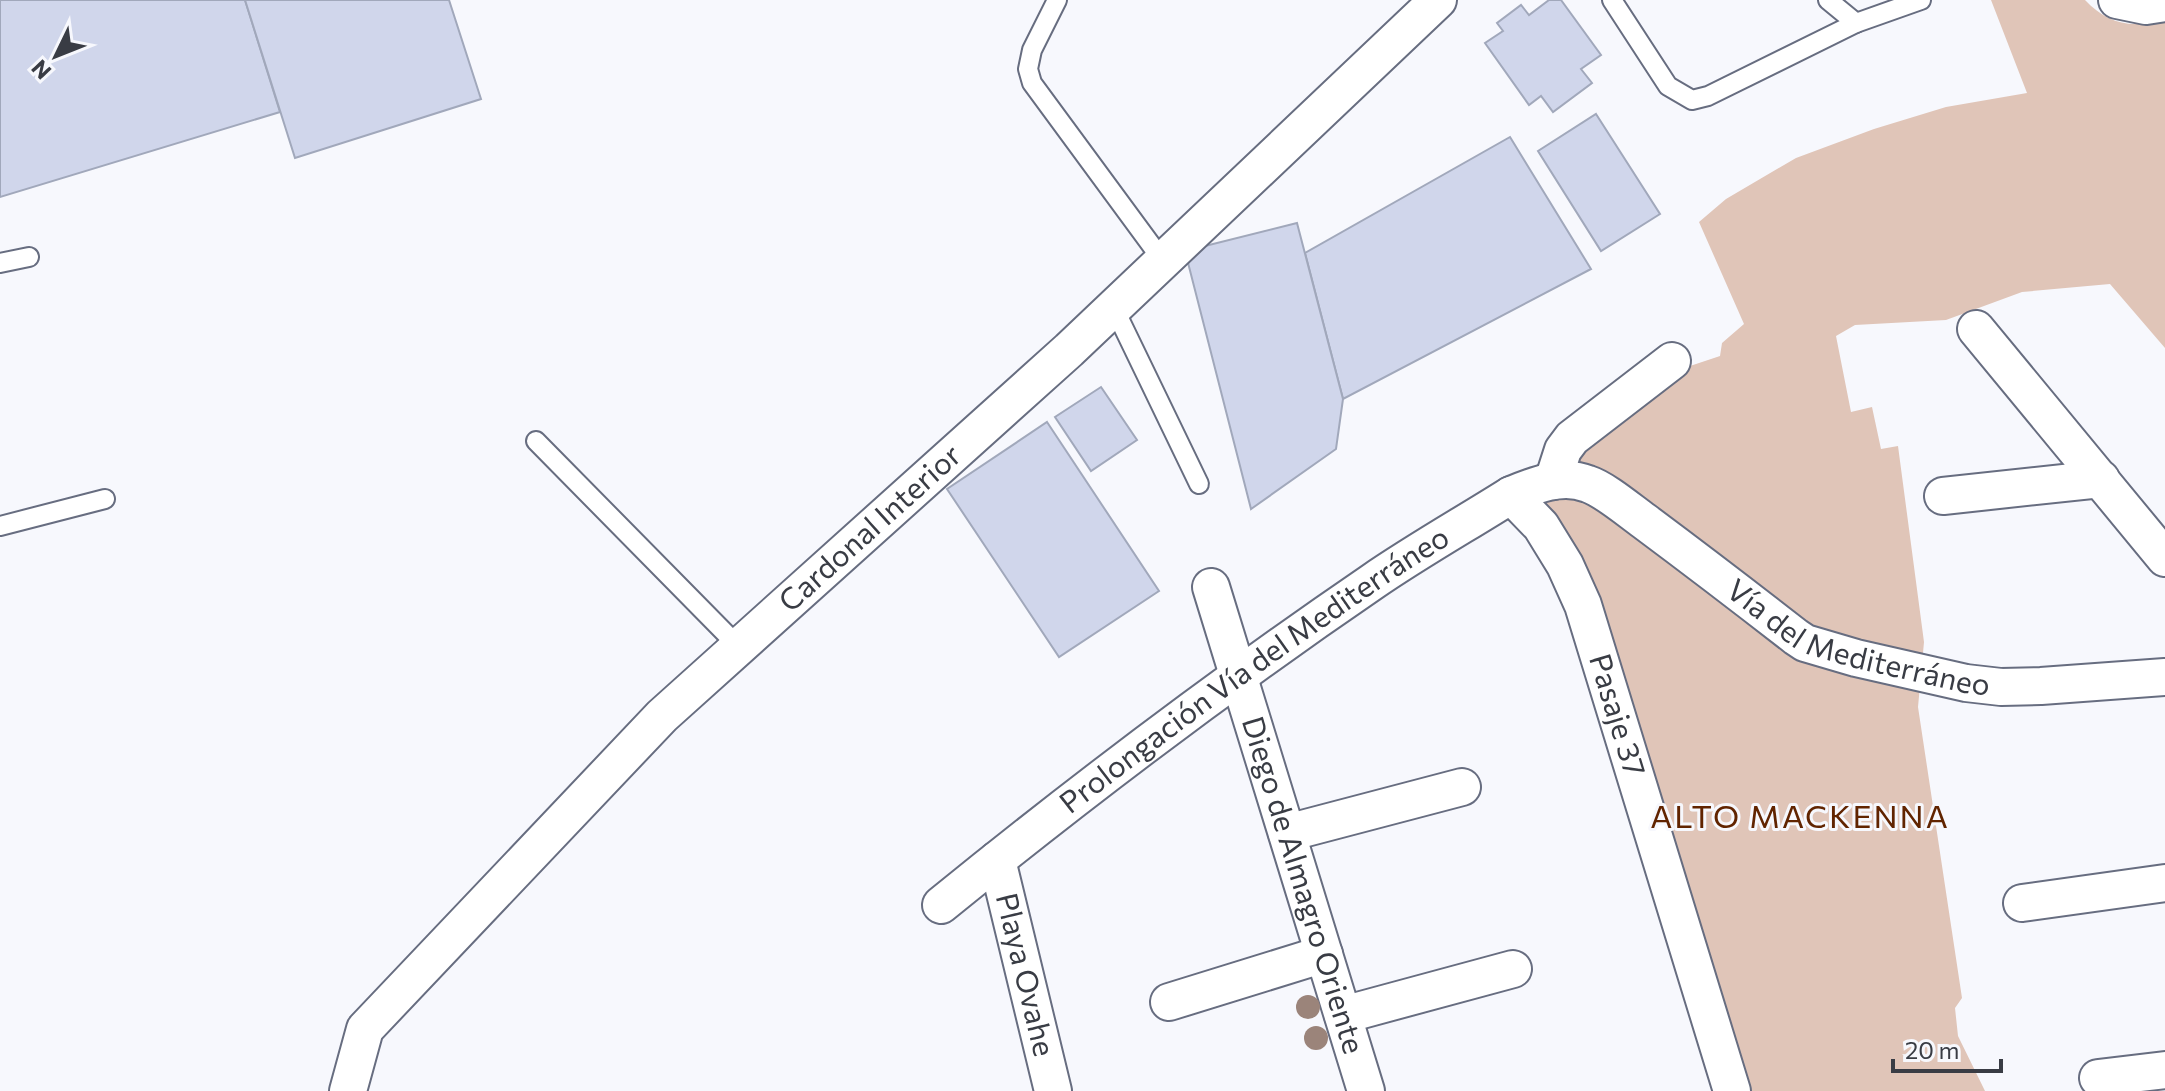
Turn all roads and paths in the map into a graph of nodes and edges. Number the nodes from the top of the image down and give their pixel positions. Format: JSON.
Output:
{"nodes":[{"id":1,"x":1057,"y":0,"type":"edge"},
{"id":2,"x":1438,"y":0,"type":"edge"},
{"id":3,"x":1612,"y":0,"type":"edge"},
{"id":4,"x":1828,"y":0,"type":"edge"},
{"id":5,"x":1921,"y":0,"type":"edge"},
{"id":6,"x":2117,"y":0,"type":"edge"},
{"id":7,"x":2165,"y":3,"type":"edge"},
{"id":8,"x":1856,"y":23,"type":"junction"},
{"id":9,"x":29,"y":257,"type":"dead end"},
{"id":10,"x":1163,"y":261,"type":"junction"},
{"id":11,"x":0,"y":263,"type":"edge"},
{"id":12,"x":1114,"y":308,"type":"junction"},
{"id":13,"x":1976,"y":329,"type":"dead end"},
{"id":14,"x":1672,"y":361,"type":"dead end"},
{"id":15,"x":536,"y":441,"type":"dead end"},
{"id":16,"x":2101,"y":479,"type":"junction"},
{"id":17,"x":1553,"y":481,"type":"junction"},
{"id":18,"x":1199,"y":484,"type":"dead end"},
{"id":19,"x":1590,"y":484,"type":"joint"},
{"id":20,"x":1511,"y":495,"type":"junction"},
{"id":21,"x":1943,"y":496,"type":"dead end"},
{"id":22,"x":105,"y":499,"type":"dead end"},
{"id":23,"x":2154,"y":524,"type":"edge"},
{"id":24,"x":0,"y":526,"type":"edge"},
{"id":25,"x":2165,"y":558,"type":"edge"},
{"id":26,"x":1211,"y":587,"type":"dead end"},
{"id":27,"x":739,"y":647,"type":"junction"},
{"id":28,"x":1239,"y":675,"type":"junction"},
{"id":29,"x":2165,"y":677,"type":"edge"},
{"id":30,"x":1462,"y":787,"type":"dead end"},
{"id":31,"x":1287,"y":833,"type":"junction"},
{"id":32,"x":997,"y":860,"type":"junction"},
{"id":33,"x":2165,"y":883,"type":"edge"},
{"id":34,"x":2022,"y":903,"type":"dead end"},
{"id":35,"x":941,"y":905,"type":"dead end"},
{"id":36,"x":1324,"y":954,"type":"junction"},
{"id":37,"x":1513,"y":969,"type":"dead end"},
{"id":38,"x":1169,"y":1002,"type":"dead end"},
{"id":39,"x":1343,"y":1015,"type":"junction"},
{"id":40,"x":2165,"y":1070,"type":"edge"},
{"id":41,"x":2098,"y":1078,"type":"dead end"},
{"id":42,"x":348,"y":1091,"type":"edge"},
{"id":43,"x":1053,"y":1091,"type":"edge"},
{"id":44,"x":1366,"y":1091,"type":"edge"},
{"id":45,"x":1732,"y":1091,"type":"edge"}],
"edges":[{"from":1,"to":10,"type":"lane"},
{"from":2,"to":10,"type":"street","name":"Cardonal Interior"},
{"from":3,"to":8,"type":"lane"},
{"from":4,"to":8,"type":"lane"},
{"from":5,"to":8,"type":"lane"},
{"from":6,"to":7,"type":"street"},
{"from":9,"to":11,"type":"lane"},
{"from":10,"to":12,"type":"street","name":"Cardonal Interior"},
{"from":12,"to":18,"type":"lane"},
{"from":12,"to":27,"type":"street","name":"Cardonal Interior"},
{"from":13,"to":16,"type":"street"},
{"from":14,"to":17,"type":"street"},
{"from":15,"to":27,"type":"lane"},
{"from":16,"to":21,"type":"street"},
{"from":16,"to":23,"type":"street"},
{"from":17,"to":19,"type":"street","name":"Prolongación Vía del Mediterráneo"},
{"from":17,"to":20,"type":"street","name":"Prolongación Vía del Mediterráneo"},
{"from":19,"to":29,"type":"street","name":"Vía del Mediterráneo"},
{"from":20,"to":28,"type":"street","name":"Prolongación Vía del Mediterráneo"},
{"from":20,"to":45,"type":"street","name":"Pasaje 37"},
{"from":22,"to":24,"type":"lane"},
{"from":23,"to":25,"type":"street"},
{"from":26,"to":28,"type":"street","name":"Diego de Almagro Oriente"},
{"from":27,"to":42,"type":"street","name":"Cardonal Interior"},
{"from":28,"to":31,"type":"street","name":"Diego de Almagro Oriente"},
{"from":28,"to":32,"type":"street","name":"Prolongación Vía del Mediterráneo"},
{"from":30,"to":31,"type":"street"},
{"from":31,"to":36,"type":"street","name":"Diego de Almagro Oriente"},
{"from":32,"to":35,"type":"street","name":"Prolongación Vía del Mediterráneo"},
{"from":32,"to":43,"type":"street","name":"Playa Ovahe"},
{"from":33,"to":34,"type":"street"},
{"from":36,"to":38,"type":"street"},
{"from":36,"to":39,"type":"street","name":"Diego de Almagro Oriente"},
{"from":37,"to":39,"type":"street"},
{"from":39,"to":44,"type":"street","name":"Diego de Almagro Oriente"},
{"from":40,"to":41,"type":"street"}]}
